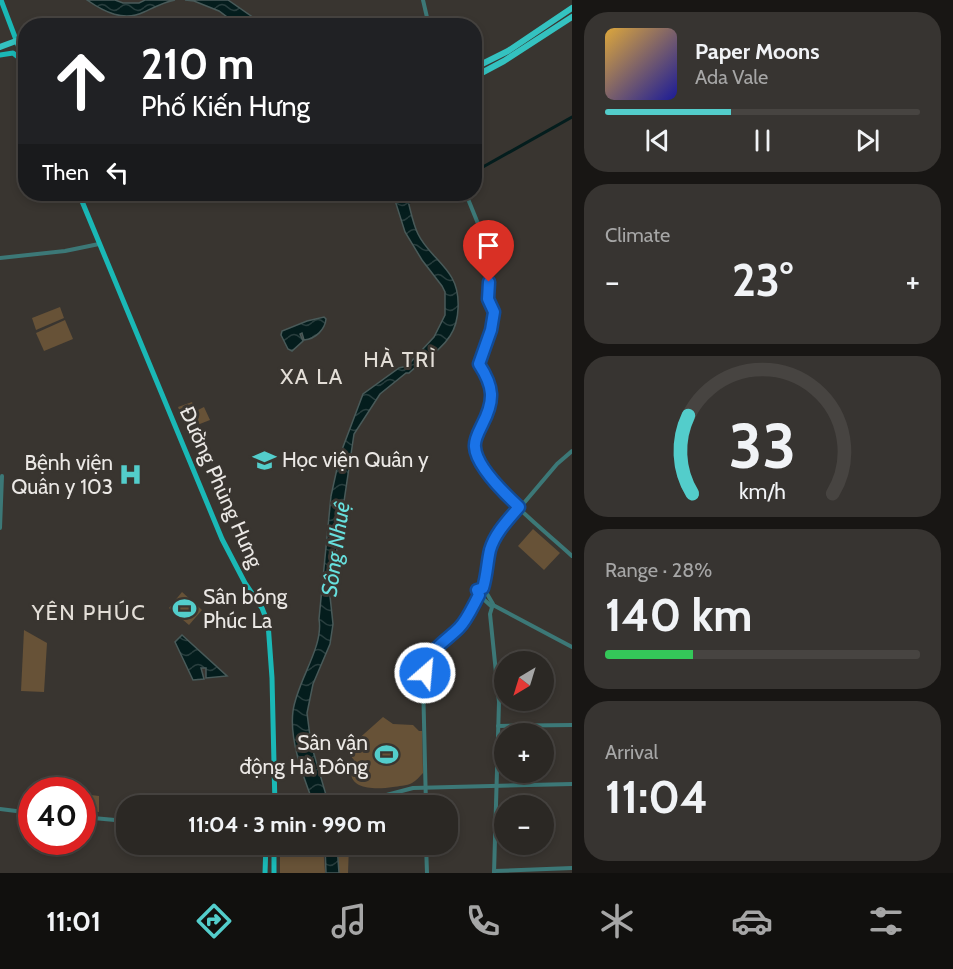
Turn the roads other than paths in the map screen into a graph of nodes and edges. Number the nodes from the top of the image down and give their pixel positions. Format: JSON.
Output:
{"nodes":[{"id":1,"x":1,"y":0,"type":"edge"},
{"id":2,"x":423,"y":0,"type":"edge"},
{"id":3,"x":572,"y":8,"type":"edge"},
{"id":4,"x":427,"y":18,"type":"edge"},
{"id":5,"x":569,"y":18,"type":"edge"},
{"id":6,"x":16,"y":41,"type":"junction"},
{"id":7,"x":18,"y":46,"type":"edge"},
{"id":8,"x":0,"y":47,"type":"edge"},
{"id":9,"x":0,"y":55,"type":"edge"},
{"id":10,"x":18,"y":58,"type":"edge"},
{"id":11,"x":482,"y":64,"type":"edge"},
{"id":12,"x":482,"y":72,"type":"edge"},
{"id":13,"x":82,"y":201,"type":"edge"},
{"id":14,"x":469,"y":201,"type":"edge"},
{"id":15,"x":99,"y":244,"type":"junction"},
{"id":16,"x":0,"y":258,"type":"edge"},
{"id":17,"x":572,"y":451,"type":"edge"},
{"id":18,"x":2,"y":476,"type":"dead end"},
{"id":19,"x":519,"y":507,"type":"junction"},
{"id":20,"x":0,"y":528,"type":"edge"},
{"id":21,"x":572,"y":556,"type":"edge"},
{"id":22,"x":483,"y":588,"type":"junction"},
{"id":23,"x":482,"y":595,"type":"junction"},
{"id":24,"x":491,"y":604,"type":"junction"},
{"id":25,"x":572,"y":647,"type":"edge"},
{"id":26,"x":498,"y":723,"type":"edge"},
{"id":27,"x":554,"y":725,"type":"edge"},
{"id":28,"x":572,"y":725,"type":"edge"},
{"id":29,"x":425,"y":778,"type":"junction"},
{"id":30,"x":497,"y":783,"type":"edge"},
{"id":31,"x":572,"y":784,"type":"edge"},
{"id":32,"x":497,"y":787,"type":"junction"},
{"id":33,"x":413,"y":788,"type":"junction"},
{"id":34,"x":426,"y":788,"type":"junction"},
{"id":35,"x":275,"y":795,"type":"edge"},
{"id":36,"x":387,"y":795,"type":"edge"},
{"id":37,"x":426,"y":795,"type":"edge"},
{"id":38,"x":0,"y":809,"type":"edge"},
{"id":39,"x":18,"y":811,"type":"edge"},
{"id":40,"x":96,"y":818,"type":"edge"},
{"id":41,"x":116,"y":820,"type":"edge"},
{"id":42,"x":265,"y":855,"type":"edge"},
{"id":43,"x":426,"y":855,"type":"edge"},
{"id":44,"x":265,"y":858,"type":"junction"},
{"id":45,"x":274,"y":858,"type":"joint"},
{"id":46,"x":572,"y":868,"type":"edge"},
{"id":47,"x":494,"y":872,"type":"edge"},
{"id":48,"x":265,"y":873,"type":"edge"},
{"id":49,"x":274,"y":873,"type":"edge"},
{"id":50,"x":427,"y":873,"type":"edge"}],
"edges":[{"from":1,"to":6,"type":"main road"},
{"from":2,"to":4,"type":"street"},
{"from":3,"to":11,"type":"highway"},
{"from":5,"to":12,"type":"highway"},
{"from":6,"to":7,"type":"main road"},
{"from":6,"to":8,"type":"highway"},
{"from":9,"to":10,"type":"main road"},
{"from":13,"to":15,"type":"main road","name":"Đường Phùng Hưng"},
{"from":14,"to":19,"type":"street"},
{"from":15,"to":16,"type":"street"},
{"from":15,"to":35,"type":"main road","name":"Đường Phùng Hưng"},
{"from":17,"to":19,"type":"street"},
{"from":18,"to":20,"type":"street"},
{"from":19,"to":21,"type":"street"},
{"from":19,"to":22,"type":"street"},
{"from":22,"to":23,"type":"street"},
{"from":22,"to":23,"type":"street"},
{"from":23,"to":24,"type":"street"},
{"from":23,"to":29,"type":"street"},
{"from":24,"to":25,"type":"street"},
{"from":24,"to":26,"type":"street"},
{"from":27,"to":28,"type":"street"},
{"from":29,"to":33,"type":"street"},
{"from":29,"to":34,"type":"street"},
{"from":30,"to":32,"type":"street"},
{"from":31,"to":32,"type":"street"},
{"from":32,"to":34,"type":"street"},
{"from":32,"to":47,"type":"street"},
{"from":33,"to":34,"type":"street"},
{"from":33,"to":36,"type":"street"},
{"from":34,"to":37,"type":"street"},
{"from":38,"to":39,"type":"street"},
{"from":40,"to":41,"type":"street"},
{"from":42,"to":44,"type":"main road"},
{"from":43,"to":50,"type":"street"},
{"from":44,"to":45,"type":"main road"},
{"from":44,"to":48,"type":"main road"},
{"from":45,"to":49,"type":"main road"},
{"from":46,"to":47,"type":"street"}]}
